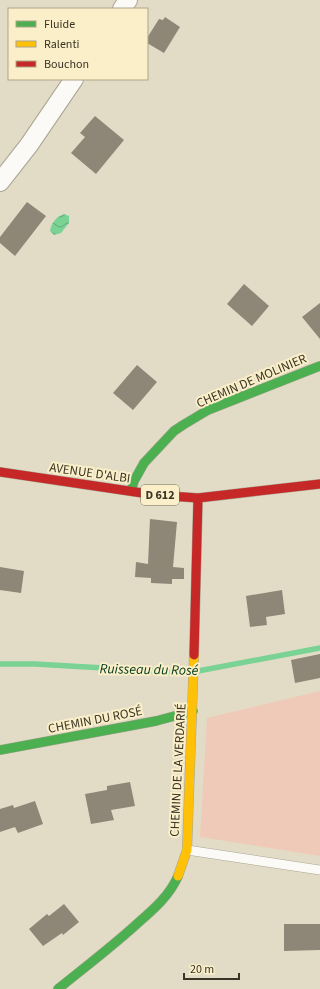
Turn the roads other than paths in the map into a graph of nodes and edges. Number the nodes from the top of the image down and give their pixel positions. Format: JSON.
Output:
{"nodes":[{"id":1,"x":73,"y":80,"type":"edge"},
{"id":2,"x":0,"y":182,"type":"edge"},
{"id":3,"x":320,"y":366,"type":"edge"},
{"id":4,"x":0,"y":472,"type":"edge"},
{"id":5,"x":320,"y":484,"type":"edge"},
{"id":6,"x":131,"y":491,"type":"junction"},
{"id":7,"x":198,"y":498,"type":"junction"},
{"id":8,"x":194,"y":711,"type":"junction"},
{"id":9,"x":0,"y":750,"type":"edge"},
{"id":10,"x":187,"y":850,"type":"junction"},
{"id":11,"x":320,"y":870,"type":"edge"},
{"id":12,"x":58,"y":989,"type":"edge"}],
"edges":[{"from":1,"to":2,"type":"street"},
{"from":3,"to":6,"type":"street","name":"CHEMIN DE MOLINIER"},
{"from":4,"to":6,"type":"street","name":"AVENUE D'ALBI","number":"D 612"},
{"from":5,"to":7,"type":"street","name":"AVENUE D'ALBI","number":"D 612"},
{"from":6,"to":7,"type":"street","name":"AVENUE D'ALBI","number":"D 612"},
{"from":7,"to":8,"type":"street","name":"CHEMIN DE LA VERDARIÉ"},
{"from":8,"to":9,"type":"street","name":"CHEMIN DU ROSÉ"},
{"from":8,"to":10,"type":"street","name":"CHEMIN DE LA VERDARIÉ"},
{"from":10,"to":11,"type":"lane"},
{"from":10,"to":12,"type":"street","name":"CHEMIN DE LA VERDARIÉ"}]}
